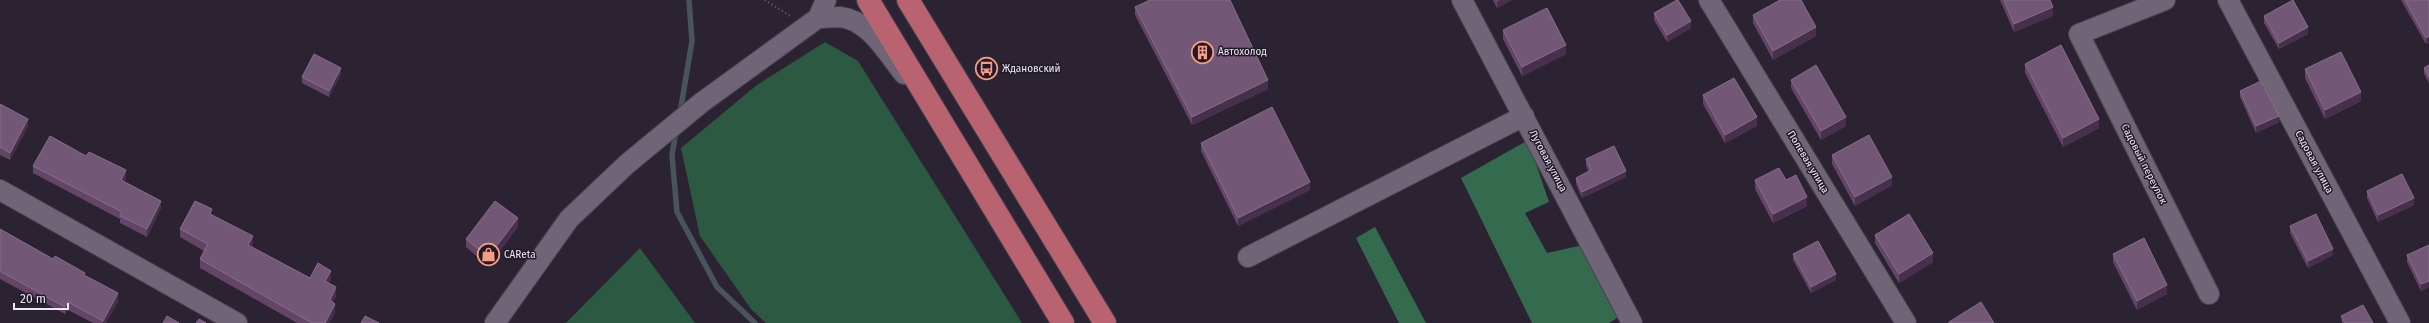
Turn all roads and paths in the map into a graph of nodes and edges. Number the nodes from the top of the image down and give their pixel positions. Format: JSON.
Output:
{"nodes":[{"id":1,"x":765,"y":0,"type":"edge"},
{"id":2,"x":826,"y":0,"type":"edge"},
{"id":3,"x":868,"y":0,"type":"edge"},
{"id":4,"x":908,"y":0,"type":"edge"},
{"id":5,"x":1462,"y":0,"type":"edge"},
{"id":6,"x":1709,"y":0,"type":"edge"},
{"id":7,"x":2165,"y":0,"type":"edge"},
{"id":8,"x":2228,"y":0,"type":"edge"},
{"id":9,"x":812,"y":22,"type":"junction"},
{"id":10,"x":934,"y":110,"type":"junction"},
{"id":11,"x":1524,"y":116,"type":"junction"},
{"id":12,"x":0,"y":190,"type":"edge"},
{"id":13,"x":1248,"y":257,"type":"dead end"},
{"id":14,"x":2209,"y":294,"type":"dead end"},
{"id":15,"x":237,"y":323,"type":"edge"},
{"id":16,"x":495,"y":323,"type":"edge"},
{"id":17,"x":1063,"y":323,"type":"edge"},
{"id":18,"x":1105,"y":323,"type":"edge"},
{"id":19,"x":1632,"y":323,"type":"edge"},
{"id":20,"x":1906,"y":323,"type":"edge"},
{"id":21,"x":2400,"y":323,"type":"edge"}],
"edges":[{"from":1,"to":9,"type":"path"},
{"from":2,"to":9,"type":"street"},
{"from":3,"to":10,"type":"main road"},
{"from":4,"to":18,"type":"main road"},
{"from":5,"to":11,"type":"street","name":"Луговая улица"},
{"from":6,"to":20,"type":"street","name":"Полевая улица"},
{"from":7,"to":14,"type":"street","name":"Садовый переулок"},
{"from":8,"to":21,"type":"street","name":"Садовая улица"},
{"from":9,"to":10,"type":"street"},
{"from":9,"to":16,"type":"street"},
{"from":10,"to":17,"type":"main road"},
{"from":11,"to":13,"type":"street"},
{"from":11,"to":19,"type":"street","name":"Луговая улица"},
{"from":12,"to":15,"type":"street"}]}
